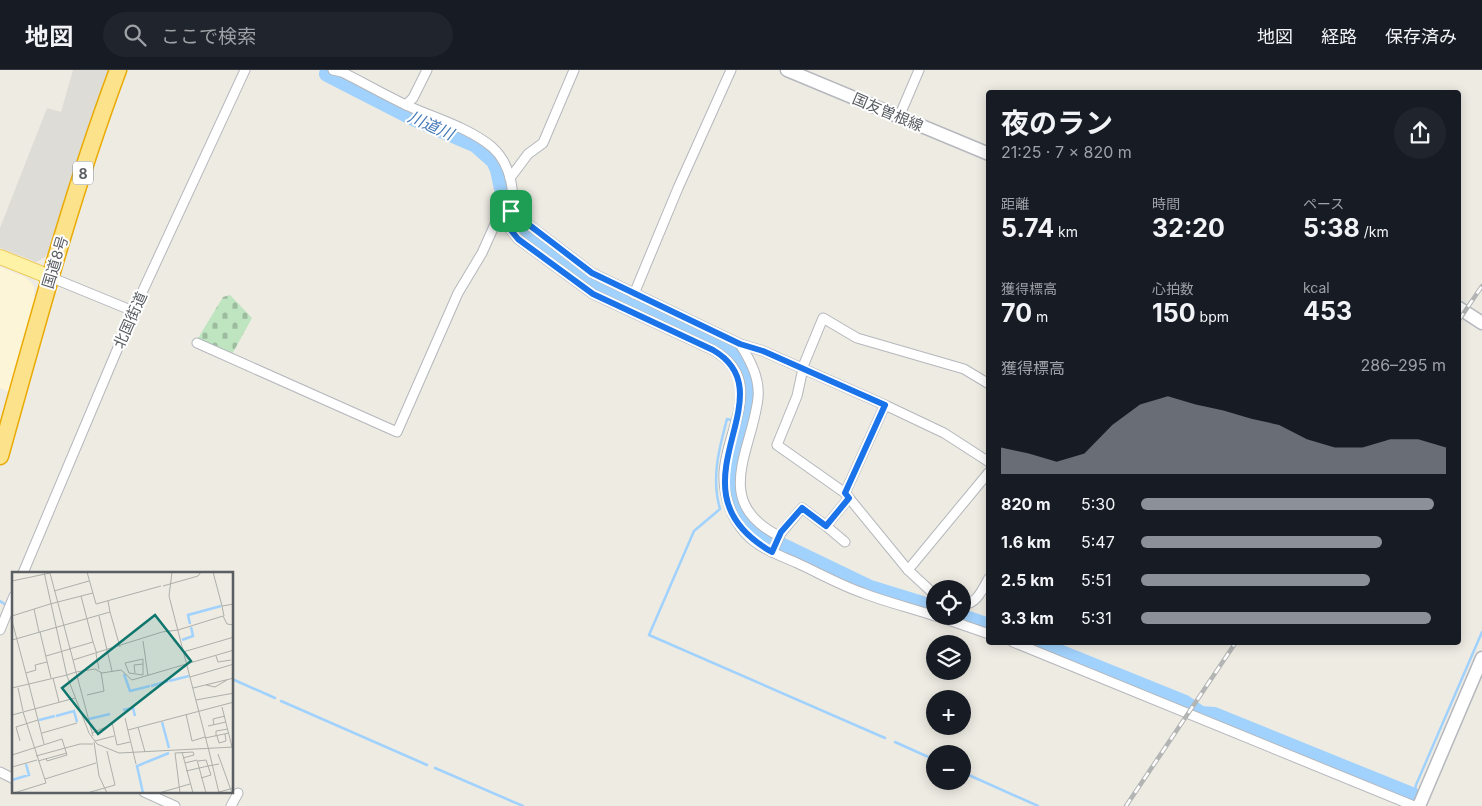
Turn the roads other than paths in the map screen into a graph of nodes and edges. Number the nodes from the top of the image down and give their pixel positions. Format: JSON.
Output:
{"nodes":[{"id":1,"x":118,"y":70,"type":"edge"},
{"id":2,"x":245,"y":70,"type":"edge"},
{"id":3,"x":333,"y":70,"type":"edge"},
{"id":4,"x":427,"y":70,"type":"edge"},
{"id":5,"x":574,"y":70,"type":"edge"},
{"id":6,"x":731,"y":70,"type":"edge"},
{"id":7,"x":787,"y":70,"type":"edge"},
{"id":8,"x":919,"y":70,"type":"edge"},
{"id":9,"x":406,"y":105,"type":"junction"},
{"id":10,"x":899,"y":116,"type":"junction"},
{"id":11,"x":986,"y":153,"type":"edge"},
{"id":12,"x":510,"y":178,"type":"junction"},
{"id":13,"x":511,"y":211,"type":"junction"},
{"id":14,"x":505,"y":219,"type":"junction"},
{"id":15,"x":0,"y":257,"type":"edge"},
{"id":16,"x":50,"y":278,"type":"junction"},
{"id":17,"x":634,"y":294,"type":"junction"},
{"id":18,"x":1461,"y":309,"type":"edge"},
{"id":19,"x":134,"y":311,"type":"junction"},
{"id":20,"x":1482,"y":323,"type":"edge"},
{"id":21,"x":197,"y":343,"type":"dead end"},
{"id":22,"x":740,"y":344,"type":"junction"},
{"id":23,"x":803,"y":369,"type":"junction"},
{"id":24,"x":986,"y":382,"type":"edge"},
{"id":25,"x":885,"y":405,"type":"junction"},
{"id":26,"x":0,"y":456,"type":"edge"},
{"id":27,"x":986,"y":460,"type":"edge"},
{"id":28,"x":986,"y":476,"type":"edge"},
{"id":29,"x":847,"y":495,"type":"junction"},
{"id":30,"x":826,"y":526,"type":"junction"},
{"id":31,"x":845,"y":542,"type":"dead end"},
{"id":32,"x":776,"y":543,"type":"junction"},
{"id":33,"x":908,"y":570,"type":"junction"},
{"id":34,"x":24,"y":572,"type":"edge"},
{"id":35,"x":986,"y":583,"type":"edge"},
{"id":36,"x":926,"y":587,"type":"edge"},
{"id":37,"x":12,"y":601,"type":"edge"},
{"id":38,"x":971,"y":603,"type":"edge"},
{"id":39,"x":926,"y":613,"type":"edge"},
{"id":40,"x":963,"y":625,"type":"edge"},
{"id":41,"x":0,"y":630,"type":"edge"},
{"id":42,"x":986,"y":633,"type":"edge"},
{"id":43,"x":1019,"y":645,"type":"edge"},
{"id":44,"x":1482,"y":658,"type":"edge"},
{"id":45,"x":0,"y":772,"type":"edge"},
{"id":46,"x":12,"y":777,"type":"edge"},
{"id":47,"x":238,"y":793,"type":"dead end"},
{"id":48,"x":148,"y":794,"type":"edge"},
{"id":49,"x":175,"y":806,"type":"edge"},
{"id":50,"x":231,"y":806,"type":"edge"},
{"id":51,"x":1414,"y":806,"type":"edge"},
{"id":52,"x":1419,"y":806,"type":"edge"}],
"edges":[{"from":1,"to":16,"type":"highway","name":"国道8号","number":"8"},
{"from":2,"to":19,"type":"street","name":"北国街道"},
{"from":3,"to":9,"type":"street"},
{"from":4,"to":9,"type":"street"},
{"from":5,"to":12,"type":"street"},
{"from":6,"to":17,"type":"street"},
{"from":7,"to":10,"type":"main road","name":"国友曽根線"},
{"from":8,"to":10,"type":"street"},
{"from":9,"to":12,"type":"street"},
{"from":10,"to":11,"type":"main road","name":"国友曽根線"},
{"from":12,"to":13,"type":"street"},
{"from":13,"to":14,"type":"street"},
{"from":13,"to":17,"type":"street"},
{"from":14,"to":21,"type":"street"},
{"from":14,"to":32,"type":"street"},
{"from":15,"to":16,"type":"main road"},
{"from":16,"to":19,"type":"street"},
{"from":16,"to":26,"type":"highway","name":"国道8号","number":"8"},
{"from":17,"to":22,"type":"street"},
{"from":18,"to":20,"type":"main road"},
{"from":19,"to":34,"type":"street","name":"北国街道"},
{"from":22,"to":23,"type":"street"},
{"from":22,"to":32,"type":"street"},
{"from":23,"to":24,"type":"street"},
{"from":23,"to":25,"type":"street"},
{"from":23,"to":29,"type":"street"},
{"from":25,"to":27,"type":"street"},
{"from":25,"to":29,"type":"street"},
{"from":28,"to":33,"type":"street"},
{"from":29,"to":30,"type":"street"},
{"from":29,"to":33,"type":"street"},
{"from":30,"to":31,"type":"street"},
{"from":30,"to":32,"type":"street"},
{"from":32,"to":39,"type":"street"},
{"from":33,"to":36,"type":"street"},
{"from":35,"to":38,"type":"street"},
{"from":37,"to":41,"type":"street"},
{"from":40,"to":42,"type":"street"},
{"from":43,"to":51,"type":"street"},
{"from":44,"to":52,"type":"main road"},
{"from":45,"to":46,"type":"street"},
{"from":47,"to":50,"type":"street"},
{"from":48,"to":49,"type":"street"}]}
